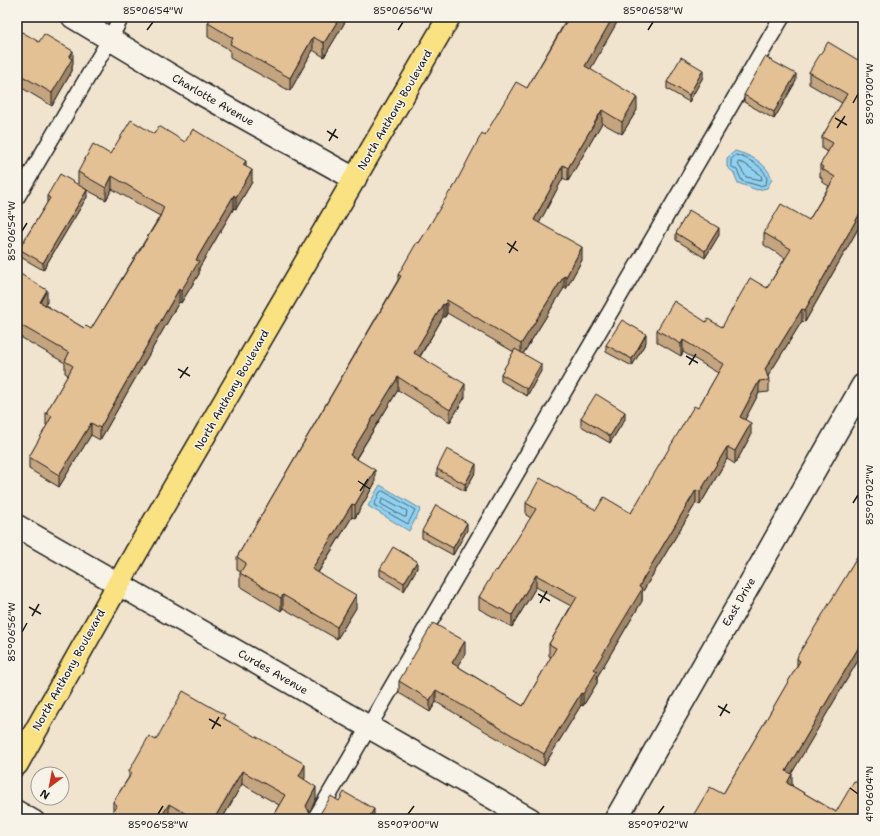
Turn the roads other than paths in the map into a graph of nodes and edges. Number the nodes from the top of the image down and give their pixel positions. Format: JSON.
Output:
{"nodes":[{"id":1,"x":73,"y":17,"type":"edge"},
{"id":2,"x":121,"y":17,"type":"edge"},
{"id":3,"x":449,"y":17,"type":"edge"},
{"id":4,"x":782,"y":17,"type":"edge"},
{"id":5,"x":110,"y":39,"type":"junction"},
{"id":6,"x":355,"y":179,"type":"junction"},
{"id":7,"x":17,"y":197,"type":"edge"},
{"id":8,"x":863,"y":385,"type":"edge"},
{"id":9,"x":17,"y":526,"type":"edge"},
{"id":10,"x":119,"y":583,"type":"junction"},
{"id":11,"x":368,"y":726,"type":"junction"},
{"id":12,"x":17,"y":764,"type":"edge"},
{"id":13,"x":17,"y":808,"type":"edge"},
{"id":14,"x":36,"y":819,"type":"edge"},
{"id":15,"x":315,"y":819,"type":"edge"},
{"id":16,"x":530,"y":819,"type":"edge"},
{"id":17,"x":616,"y":819,"type":"edge"}],
"edges":[{"from":1,"to":5,"type":"street","name":"Charlotte Avenue"},
{"from":2,"to":5,"type":"lane"},
{"from":3,"to":6,"type":"main road","name":"North Anthony Boulevard"},
{"from":4,"to":11,"type":"lane"},
{"from":5,"to":6,"type":"street","name":"Charlotte Avenue"},
{"from":5,"to":7,"type":"lane"},
{"from":6,"to":10,"type":"main road","name":"North Anthony Boulevard"},
{"from":8,"to":17,"type":"street","name":"East Drive"},
{"from":9,"to":10,"type":"street","name":"Curdes Avenue"},
{"from":10,"to":11,"type":"street","name":"Curdes Avenue"},
{"from":10,"to":12,"type":"main road","name":"North Anthony Boulevard"},
{"from":11,"to":15,"type":"lane"},
{"from":11,"to":16,"type":"street","name":"Curdes Avenue"},
{"from":13,"to":14,"type":"lane"}]}
